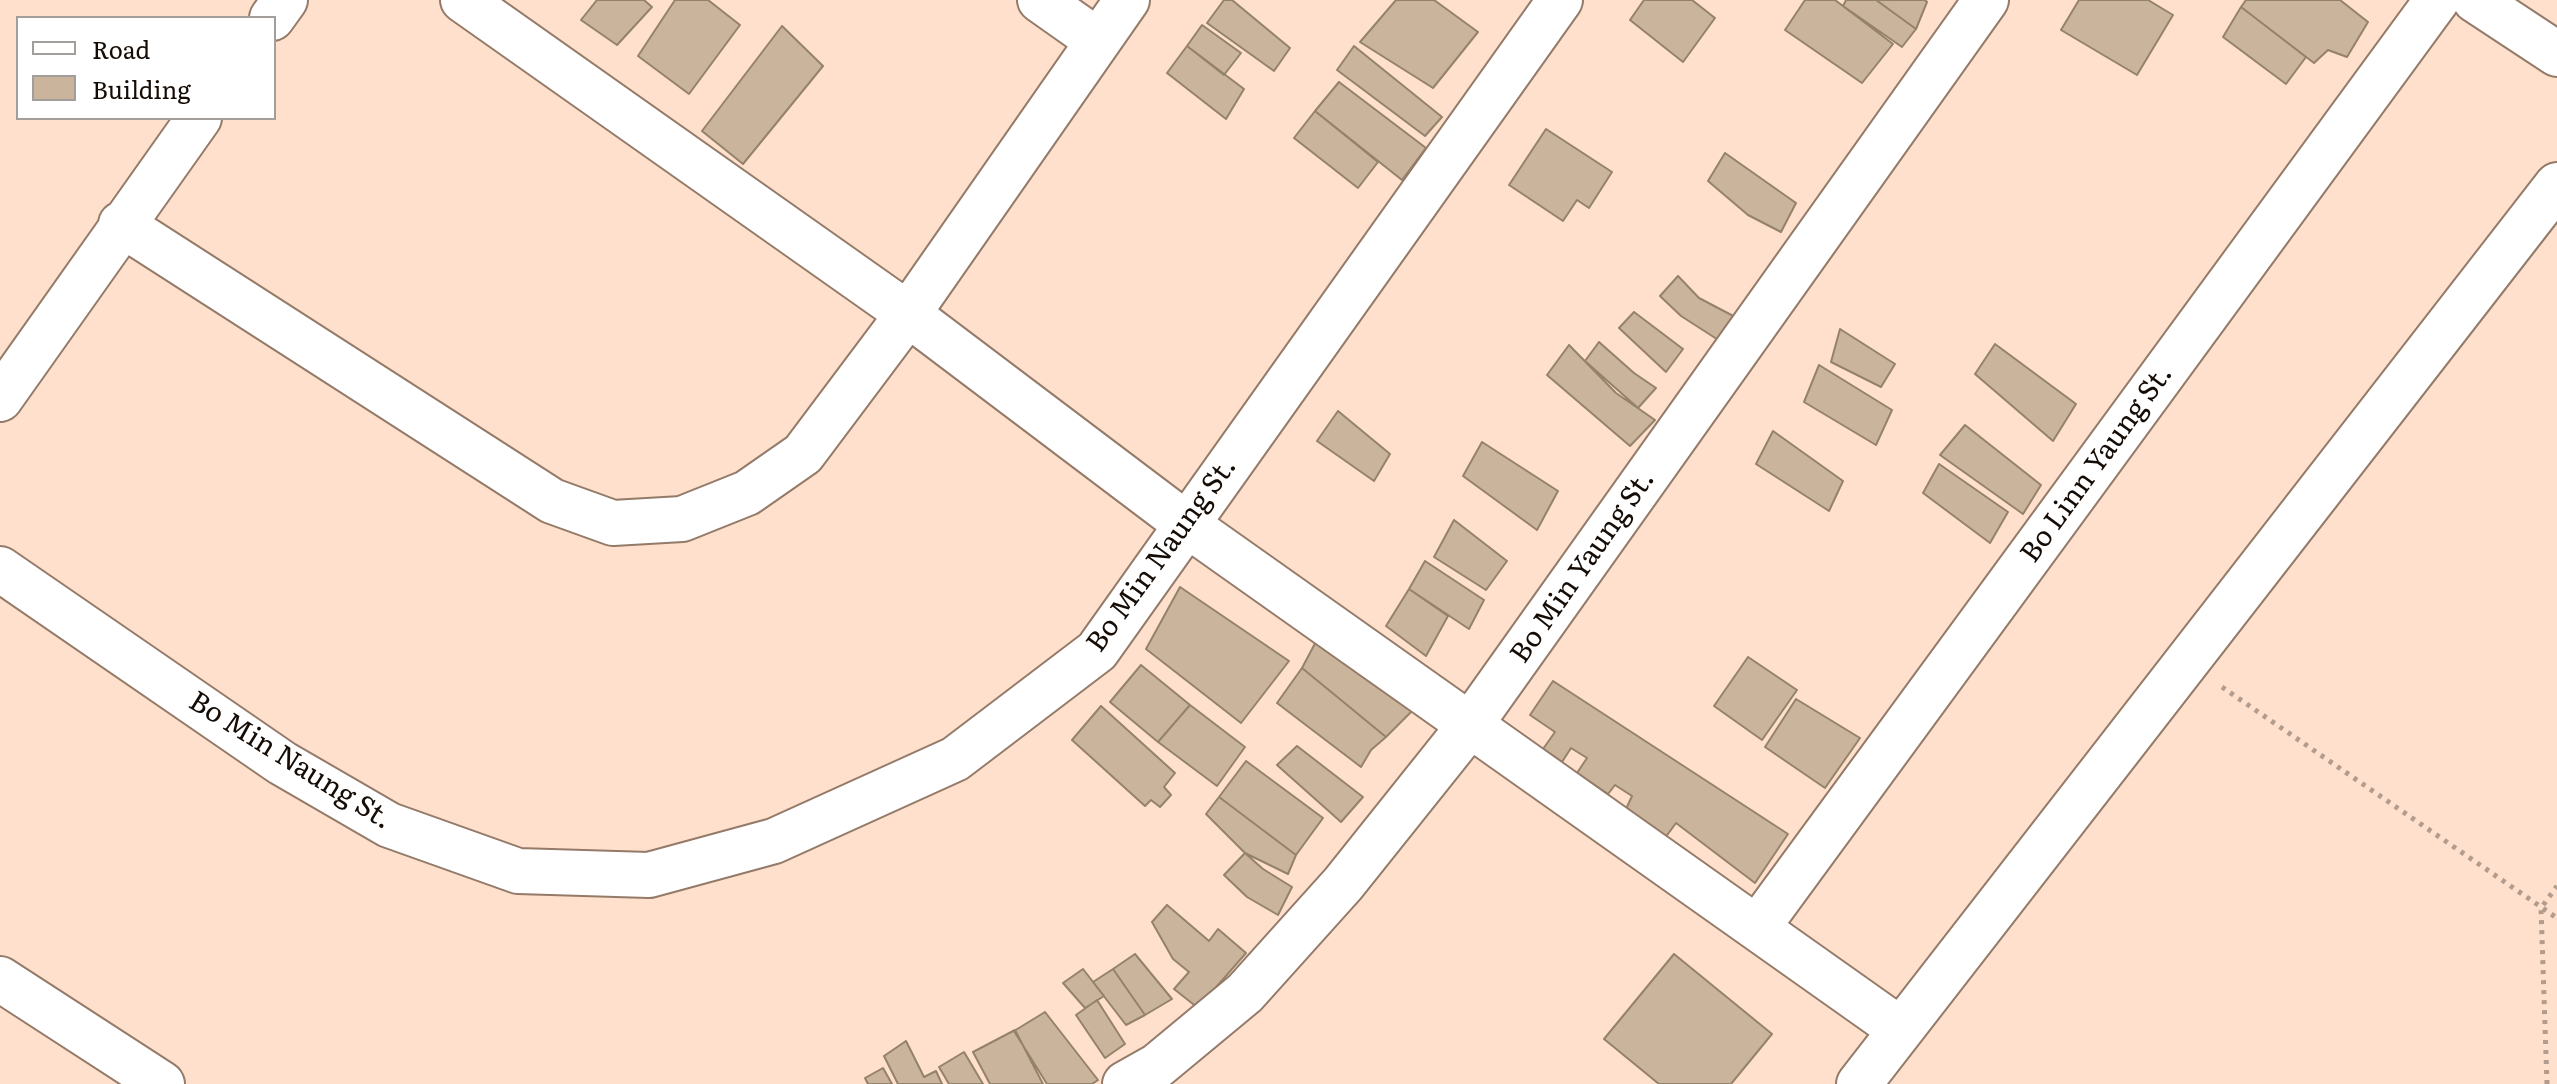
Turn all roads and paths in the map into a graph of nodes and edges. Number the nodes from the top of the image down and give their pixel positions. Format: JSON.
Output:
{"nodes":[{"id":1,"x":463,"y":0,"type":"edge"},
{"id":2,"x":1040,"y":0,"type":"edge"},
{"id":3,"x":1127,"y":0,"type":"edge"},
{"id":4,"x":1560,"y":0,"type":"edge"},
{"id":5,"x":1986,"y":0,"type":"edge"},
{"id":6,"x":2437,"y":0,"type":"edge"},
{"id":7,"x":2475,"y":0,"type":"edge"},
{"id":8,"x":1098,"y":41,"type":"junction"},
{"id":9,"x":2557,"y":54,"type":"edge"},
{"id":10,"x":198,"y":120,"type":"edge"},
{"id":11,"x":2557,"y":185,"type":"edge"},
{"id":12,"x":121,"y":224,"type":"junction"},
{"id":13,"x":908,"y":314,"type":"junction"},
{"id":14,"x":0,"y":399,"type":"edge"},
{"id":15,"x":1186,"y":524,"type":"junction"},
{"id":16,"x":0,"y":569,"type":"edge"},
{"id":17,"x":2187,"y":664,"type":"junction"},
{"id":18,"x":1470,"y":725,"type":"junction"},
{"id":19,"x":2557,"y":886,"type":"edge"},
{"id":20,"x":2541,"y":908,"type":"junction"},
{"id":21,"x":2557,"y":918,"type":"edge"},
{"id":22,"x":1757,"y":928,"type":"junction"},
{"id":23,"x":0,"y":979,"type":"edge"},
{"id":24,"x":1901,"y":1030,"type":"junction"},
{"id":25,"x":1152,"y":1078,"type":"edge"},
{"id":26,"x":162,"y":1084,"type":"edge"},
{"id":27,"x":1859,"y":1084,"type":"edge"},
{"id":28,"x":2547,"y":1084,"type":"edge"}],
"edges":[{"from":1,"to":13,"type":"street"},
{"from":2,"to":8,"type":"street"},
{"from":3,"to":8,"type":"street"},
{"from":4,"to":15,"type":"street","name":"Bo Min Naung St."},
{"from":5,"to":18,"type":"street","name":"Bo Min Yaung St."},
{"from":6,"to":22,"type":"street","name":"Bo Linn Yaung St."},
{"from":7,"to":9,"type":"street"},
{"from":8,"to":13,"type":"street"},
{"from":10,"to":12,"type":"street"},
{"from":11,"to":17,"type":"street"},
{"from":12,"to":13,"type":"street"},
{"from":12,"to":14,"type":"street"},
{"from":13,"to":15,"type":"street"},
{"from":15,"to":16,"type":"street","name":"Bo Min Naung St."},
{"from":15,"to":18,"type":"street"},
{"from":17,"to":20,"type":"path"},
{"from":17,"to":24,"type":"street"},
{"from":18,"to":22,"type":"street"},
{"from":18,"to":25,"type":"street","name":"Bo Min Yaung St."},
{"from":19,"to":20,"type":"path"},
{"from":20,"to":21,"type":"path"},
{"from":20,"to":28,"type":"path"},
{"from":22,"to":24,"type":"street"},
{"from":23,"to":26,"type":"street"},
{"from":24,"to":27,"type":"street"}]}
